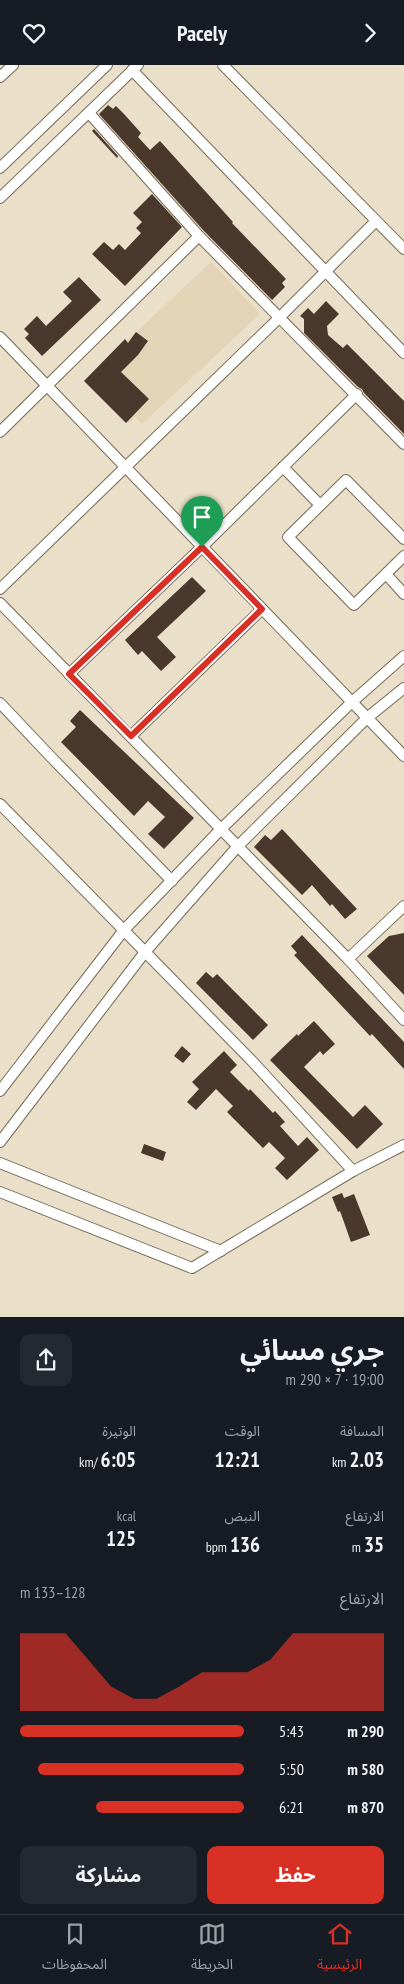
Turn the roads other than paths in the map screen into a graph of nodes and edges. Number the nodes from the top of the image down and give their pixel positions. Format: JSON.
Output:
{"nodes":[{"id":1,"x":13,"y":65,"type":"edge"},
{"id":2,"x":107,"y":65,"type":"edge"},
{"id":3,"x":223,"y":65,"type":"edge"},
{"id":4,"x":135,"y":68,"type":"edge"},
{"id":5,"x":0,"y":77,"type":"edge"},
{"id":6,"x":89,"y":113,"type":"junction"},
{"id":7,"x":0,"y":169,"type":"edge"},
{"id":8,"x":0,"y":198,"type":"edge"},
{"id":9,"x":376,"y":221,"type":"junction"},
{"id":10,"x":199,"y":237,"type":"junction"},
{"id":11,"x":404,"y":249,"type":"edge"},
{"id":12,"x":325,"y":271,"type":"junction"},
{"id":13,"x":280,"y":317,"type":"junction"},
{"id":14,"x":0,"y":337,"type":"edge"},
{"id":15,"x":404,"y":353,"type":"edge"},
{"id":16,"x":47,"y":385,"type":"junction"},
{"id":17,"x":357,"y":394,"type":"junction"},
{"id":18,"x":0,"y":432,"type":"edge"},
{"id":19,"x":404,"y":444,"type":"edge"},
{"id":20,"x":125,"y":467,"type":"junction"},
{"id":21,"x":282,"y":467,"type":"junction"},
{"id":22,"x":320,"y":505,"type":"junction"},
{"id":23,"x":404,"y":539,"type":"edge"},
{"id":24,"x":202,"y":547,"type":"junction"},
{"id":25,"x":404,"y":556,"type":"edge"},
{"id":26,"x":386,"y":574,"type":"junction"},
{"id":27,"x":0,"y":589,"type":"edge"},
{"id":28,"x":404,"y":594,"type":"edge"},
{"id":29,"x":0,"y":603,"type":"edge"},
{"id":30,"x":262,"y":609,"type":"junction"},
{"id":31,"x":404,"y":656,"type":"edge"},
{"id":32,"x":69,"y":674,"type":"junction"},
{"id":33,"x":404,"y":688,"type":"edge"},
{"id":34,"x":352,"y":702,"type":"junction"},
{"id":35,"x":0,"y":703,"type":"edge"},
{"id":36,"x":367,"y":718,"type":"junction"},
{"id":37,"x":131,"y":736,"type":"junction"},
{"id":38,"x":404,"y":756,"type":"edge"},
{"id":39,"x":0,"y":804,"type":"edge"},
{"id":40,"x":221,"y":829,"type":"junction"},
{"id":41,"x":238,"y":846,"type":"junction"},
{"id":42,"x":172,"y":881,"type":"junction"},
{"id":43,"x":404,"y":906,"type":"edge"},
{"id":44,"x":124,"y":930,"type":"junction"},
{"id":45,"x":145,"y":952,"type":"junction"},
{"id":46,"x":348,"y":959,"type":"junction"},
{"id":47,"x":404,"y":1020,"type":"edge"},
{"id":48,"x":0,"y":1091,"type":"edge"},
{"id":49,"x":0,"y":1142,"type":"edge"},
{"id":50,"x":404,"y":1145,"type":"edge"},
{"id":51,"x":0,"y":1163,"type":"edge"},
{"id":52,"x":353,"y":1171,"type":"junction"},
{"id":53,"x":0,"y":1192,"type":"edge"},
{"id":54,"x":221,"y":1251,"type":"junction"}],
"edges":[{"from":1,"to":5,"type":"street"},
{"from":2,"to":7,"type":"street"},
{"from":3,"to":9,"type":"street"},
{"from":4,"to":6,"type":"street"},
{"from":4,"to":12,"type":"street"},
{"from":6,"to":8,"type":"street"},
{"from":6,"to":10,"type":"street"},
{"from":9,"to":11,"type":"street"},
{"from":9,"to":12,"type":"street"},
{"from":10,"to":13,"type":"street"},
{"from":10,"to":16,"type":"street"},
{"from":12,"to":13,"type":"street"},
{"from":12,"to":15,"type":"street"},
{"from":13,"to":17,"type":"street"},
{"from":13,"to":20,"type":"street"},
{"from":14,"to":16,"type":"street"},
{"from":16,"to":18,"type":"street"},
{"from":16,"to":20,"type":"street"},
{"from":17,"to":19,"type":"street"},
{"from":17,"to":21,"type":"street"},
{"from":20,"to":24,"type":"street"},
{"from":20,"to":27,"type":"street"},
{"from":21,"to":22,"type":"street"},
{"from":21,"to":24,"type":"street"},
{"from":22,"to":23,"type":"street"},
{"from":22,"to":26,"type":"street"},
{"from":24,"to":30,"type":"street"},
{"from":24,"to":32,"type":"street"},
{"from":25,"to":26,"type":"street"},
{"from":26,"to":28,"type":"street"},
{"from":29,"to":32,"type":"street"},
{"from":30,"to":34,"type":"street"},
{"from":30,"to":37,"type":"street"},
{"from":31,"to":34,"type":"street"},
{"from":32,"to":37,"type":"street"},
{"from":33,"to":36,"type":"street"},
{"from":34,"to":36,"type":"street"},
{"from":34,"to":40,"type":"street"},
{"from":35,"to":42,"type":"street"},
{"from":36,"to":38,"type":"street"},
{"from":36,"to":41,"type":"street"},
{"from":37,"to":40,"type":"street"},
{"from":39,"to":44,"type":"street"},
{"from":40,"to":41,"type":"street"},
{"from":40,"to":42,"type":"street"},
{"from":41,"to":45,"type":"street"},
{"from":41,"to":46,"type":"street"},
{"from":42,"to":44,"type":"street"},
{"from":43,"to":46,"type":"street"},
{"from":44,"to":45,"type":"street"},
{"from":44,"to":48,"type":"street"},
{"from":45,"to":49,"type":"street"},
{"from":45,"to":52,"type":"street"},
{"from":46,"to":47,"type":"street"},
{"from":50,"to":52,"type":"street"},
{"from":51,"to":54,"type":"street"},
{"from":52,"to":54,"type":"street"},
{"from":53,"to":54,"type":"street"}]}
